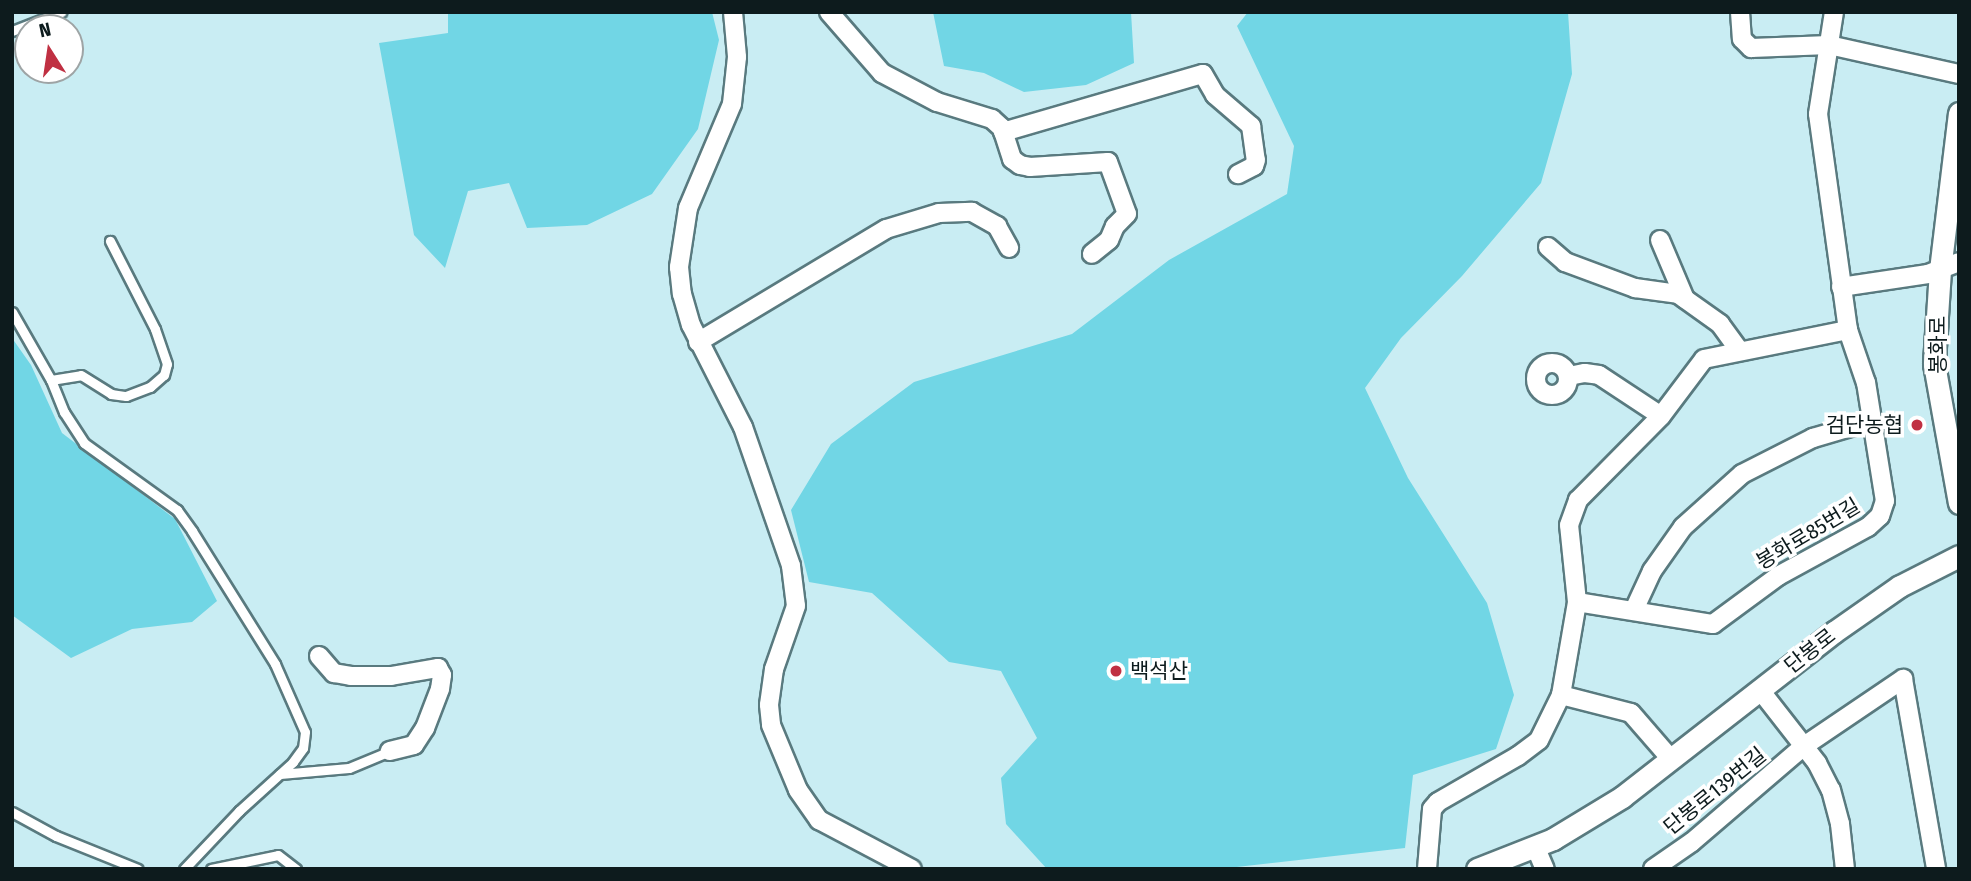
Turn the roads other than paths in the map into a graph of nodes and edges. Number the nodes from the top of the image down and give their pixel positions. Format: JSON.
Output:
{"nodes":[{"id":1,"x":61,"y":12,"type":"edge"},
{"id":2,"x":733,"y":12,"type":"edge"},
{"id":3,"x":829,"y":12,"type":"edge"},
{"id":4,"x":1740,"y":12,"type":"edge"},
{"id":5,"x":1834,"y":12,"type":"edge"},
{"id":6,"x":12,"y":31,"type":"edge"},
{"id":7,"x":1829,"y":45,"type":"junction"},
{"id":8,"x":1959,"y":74,"type":"edge"},
{"id":9,"x":1959,"y":113,"type":"edge"},
{"id":10,"x":1003,"y":132,"type":"junction"},
{"id":11,"x":1238,"y":174,"type":"dead end"},
{"id":12,"x":1660,"y":240,"type":"dead end"},
{"id":13,"x":110,"y":241,"type":"dead end"},
{"id":14,"x":1548,"y":247,"type":"dead end"},
{"id":15,"x":1009,"y":248,"type":"dead end"},
{"id":16,"x":1092,"y":254,"type":"dead end"},
{"id":17,"x":1949,"y":266,"type":"edge"},
{"id":18,"x":1841,"y":287,"type":"junction"},
{"id":19,"x":1685,"y":299,"type":"junction"},
{"id":20,"x":12,"y":312,"type":"edge"},
{"id":21,"x":1848,"y":330,"type":"junction"},
{"id":22,"x":698,"y":342,"type":"junction"},
{"id":23,"x":1739,"y":350,"type":"junction"},
{"id":24,"x":1569,"y":376,"type":"dead end"},
{"id":25,"x":51,"y":380,"type":"junction"},
{"id":26,"x":1661,"y":416,"type":"junction"},
{"id":27,"x":1871,"y":422,"type":"junction"},
{"id":28,"x":1959,"y":502,"type":"edge"},
{"id":29,"x":1959,"y":556,"type":"edge"},
{"id":30,"x":1577,"y":602,"type":"junction"},
{"id":31,"x":1634,"y":610,"type":"junction"},
{"id":32,"x":319,"y":656,"type":"dead end"},
{"id":33,"x":1760,"y":690,"type":"junction"},
{"id":34,"x":1561,"y":695,"type":"junction"},
{"id":35,"x":1804,"y":746,"type":"junction"},
{"id":36,"x":390,"y":751,"type":"joint"},
{"id":37,"x":1671,"y":759,"type":"junction"},
{"id":38,"x":280,"y":774,"type":"junction"},
{"id":39,"x":12,"y":812,"type":"edge"},
{"id":40,"x":1535,"y":846,"type":"junction"},
{"id":41,"x":138,"y":869,"type":"edge"},
{"id":42,"x":184,"y":869,"type":"edge"},
{"id":43,"x":211,"y":869,"type":"edge"},
{"id":44,"x":296,"y":869,"type":"edge"},
{"id":45,"x":912,"y":869,"type":"edge"},
{"id":46,"x":1427,"y":869,"type":"edge"},
{"id":47,"x":1477,"y":869,"type":"edge"},
{"id":48,"x":1545,"y":869,"type":"edge"},
{"id":49,"x":1653,"y":869,"type":"edge"},
{"id":50,"x":1844,"y":869,"type":"edge"},
{"id":51,"x":1936,"y":869,"type":"edge"}],
"edges":[{"from":1,"to":6,"type":"lane"},
{"from":2,"to":22,"type":"street"},
{"from":3,"to":10,"type":"street"},
{"from":4,"to":7,"type":"street"},
{"from":5,"to":7,"type":"street","name":"봉화로85번길"},
{"from":7,"to":8,"type":"street"},
{"from":7,"to":18,"type":"street","name":"봉화로85번길"},
{"from":9,"to":17,"type":"street","name":"봉화로"},
{"from":10,"to":11,"type":"street"},
{"from":10,"to":16,"type":"street"},
{"from":12,"to":19,"type":"street"},
{"from":13,"to":25,"type":"lane"},
{"from":14,"to":19,"type":"street"},
{"from":15,"to":22,"type":"street"},
{"from":17,"to":18,"type":"street"},
{"from":17,"to":28,"type":"street","name":"봉화로"},
{"from":18,"to":21,"type":"street","name":"봉화로85번길"},
{"from":19,"to":23,"type":"street"},
{"from":20,"to":25,"type":"lane"},
{"from":21,"to":23,"type":"street"},
{"from":21,"to":27,"type":"street","name":"봉화로85번길"},
{"from":22,"to":45,"type":"street"},
{"from":23,"to":26,"type":"street"},
{"from":24,"to":26,"type":"street"},
{"from":25,"to":38,"type":"lane"},
{"from":26,"to":30,"type":"street"},
{"from":27,"to":31,"type":"street"},
{"from":27,"to":31,"type":"street","name":"봉화로85번길"},
{"from":29,"to":33,"type":"street","name":"단봉로"},
{"from":30,"to":31,"type":"street","name":"봉화로85번길"},
{"from":30,"to":34,"type":"street"},
{"from":32,"to":36,"type":"street"},
{"from":33,"to":35,"type":"street"},
{"from":33,"to":37,"type":"street","name":"단봉로"},
{"from":34,"to":37,"type":"street"},
{"from":34,"to":46,"type":"street"},
{"from":35,"to":49,"type":"street","name":"단봉로139번길"},
{"from":35,"to":50,"type":"street"},
{"from":35,"to":51,"type":"street","name":"단봉로139번길"},
{"from":36,"to":38,"type":"lane"},
{"from":37,"to":40,"type":"street","name":"단봉로"},
{"from":38,"to":42,"type":"lane"},
{"from":39,"to":41,"type":"lane"},
{"from":40,"to":47,"type":"street","name":"단봉로"},
{"from":40,"to":48,"type":"street"},
{"from":43,"to":44,"type":"lane"}]}
